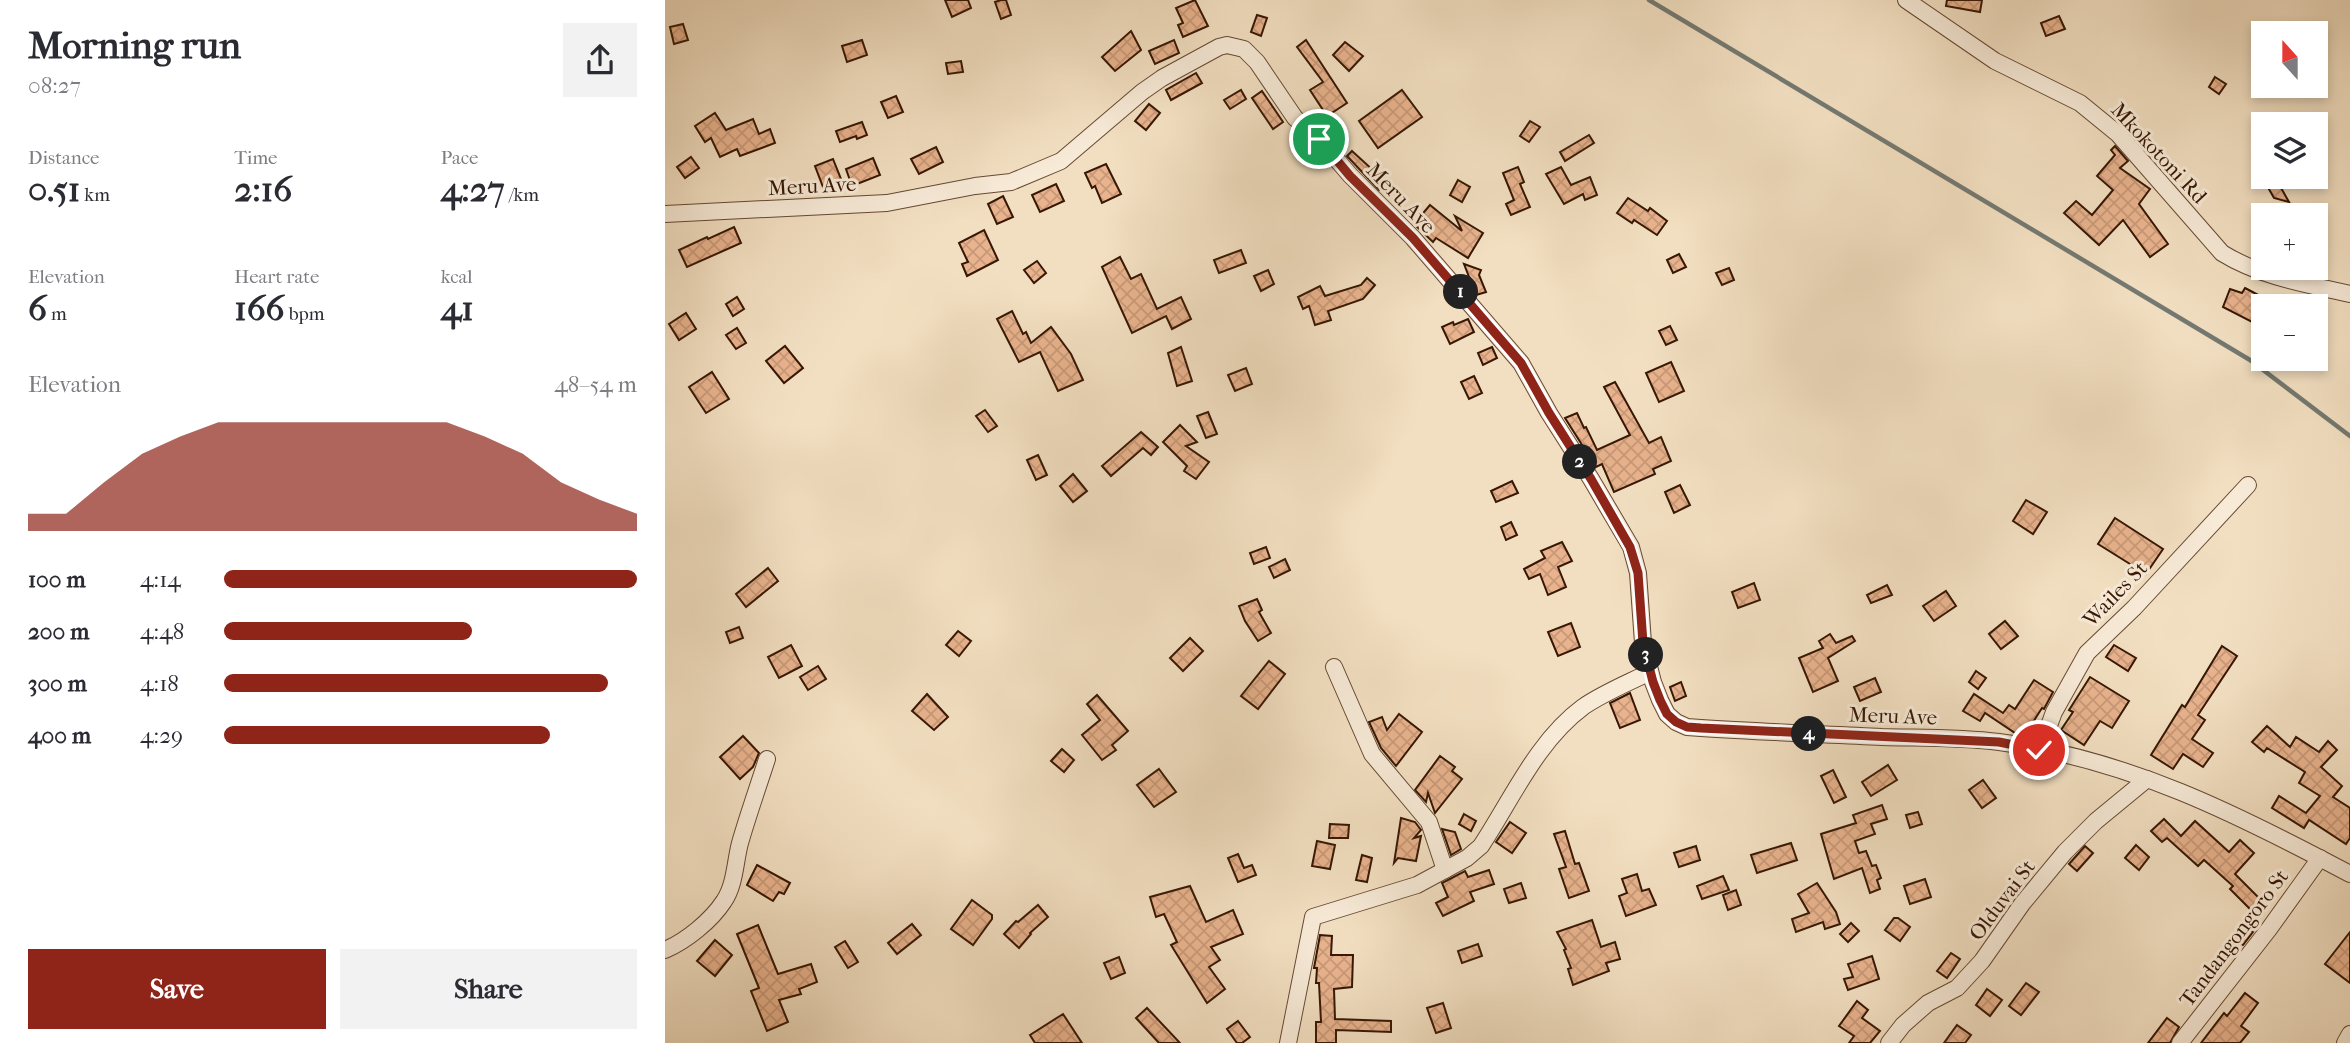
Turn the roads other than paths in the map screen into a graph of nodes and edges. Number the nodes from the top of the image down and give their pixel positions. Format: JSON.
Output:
{"nodes":[{"id":1,"x":1906,"y":0,"type":"edge"},
{"id":2,"x":665,"y":214,"type":"edge"},
{"id":3,"x":2350,"y":294,"type":"edge"},
{"id":4,"x":2248,"y":485,"type":"dead end"},
{"id":5,"x":1333,"y":667,"type":"dead end"},
{"id":6,"x":1650,"y":672,"type":"junction"},
{"id":7,"x":2039,"y":750,"type":"junction"},
{"id":8,"x":767,"y":759,"type":"dead end"},
{"id":9,"x":2147,"y":779,"type":"junction"},
{"id":10,"x":2320,"y":858,"type":"junction"},
{"id":11,"x":1445,"y":870,"type":"junction"},
{"id":12,"x":2350,"y":874,"type":"edge"},
{"id":13,"x":665,"y":950,"type":"edge"},
{"id":14,"x":2350,"y":1034,"type":"edge"},
{"id":15,"x":1288,"y":1043,"type":"edge"},
{"id":16,"x":1889,"y":1043,"type":"edge"},
{"id":17,"x":2180,"y":1043,"type":"edge"},
{"id":18,"x":2345,"y":1043,"type":"edge"}],
"edges":[{"from":1,"to":3,"type":"street","name":"Mkokotoni Rd"},
{"from":2,"to":6,"type":"street","name":"Meru Ave"},
{"from":4,"to":7,"type":"street","name":"Wailes St"},
{"from":5,"to":11,"type":"street"},
{"from":6,"to":7,"type":"street","name":"Meru Ave"},
{"from":6,"to":11,"type":"street"},
{"from":7,"to":9,"type":"street","name":"Meru Ave"},
{"from":8,"to":13,"type":"street"},
{"from":9,"to":10,"type":"street","name":"Meru Ave"},
{"from":9,"to":16,"type":"street","name":"Olduvai St"},
{"from":10,"to":12,"type":"street","name":"Meru Ave"},
{"from":10,"to":17,"type":"street","name":"Tandangongoro St"},
{"from":11,"to":15,"type":"street"},
{"from":14,"to":18,"type":"street"}]}
